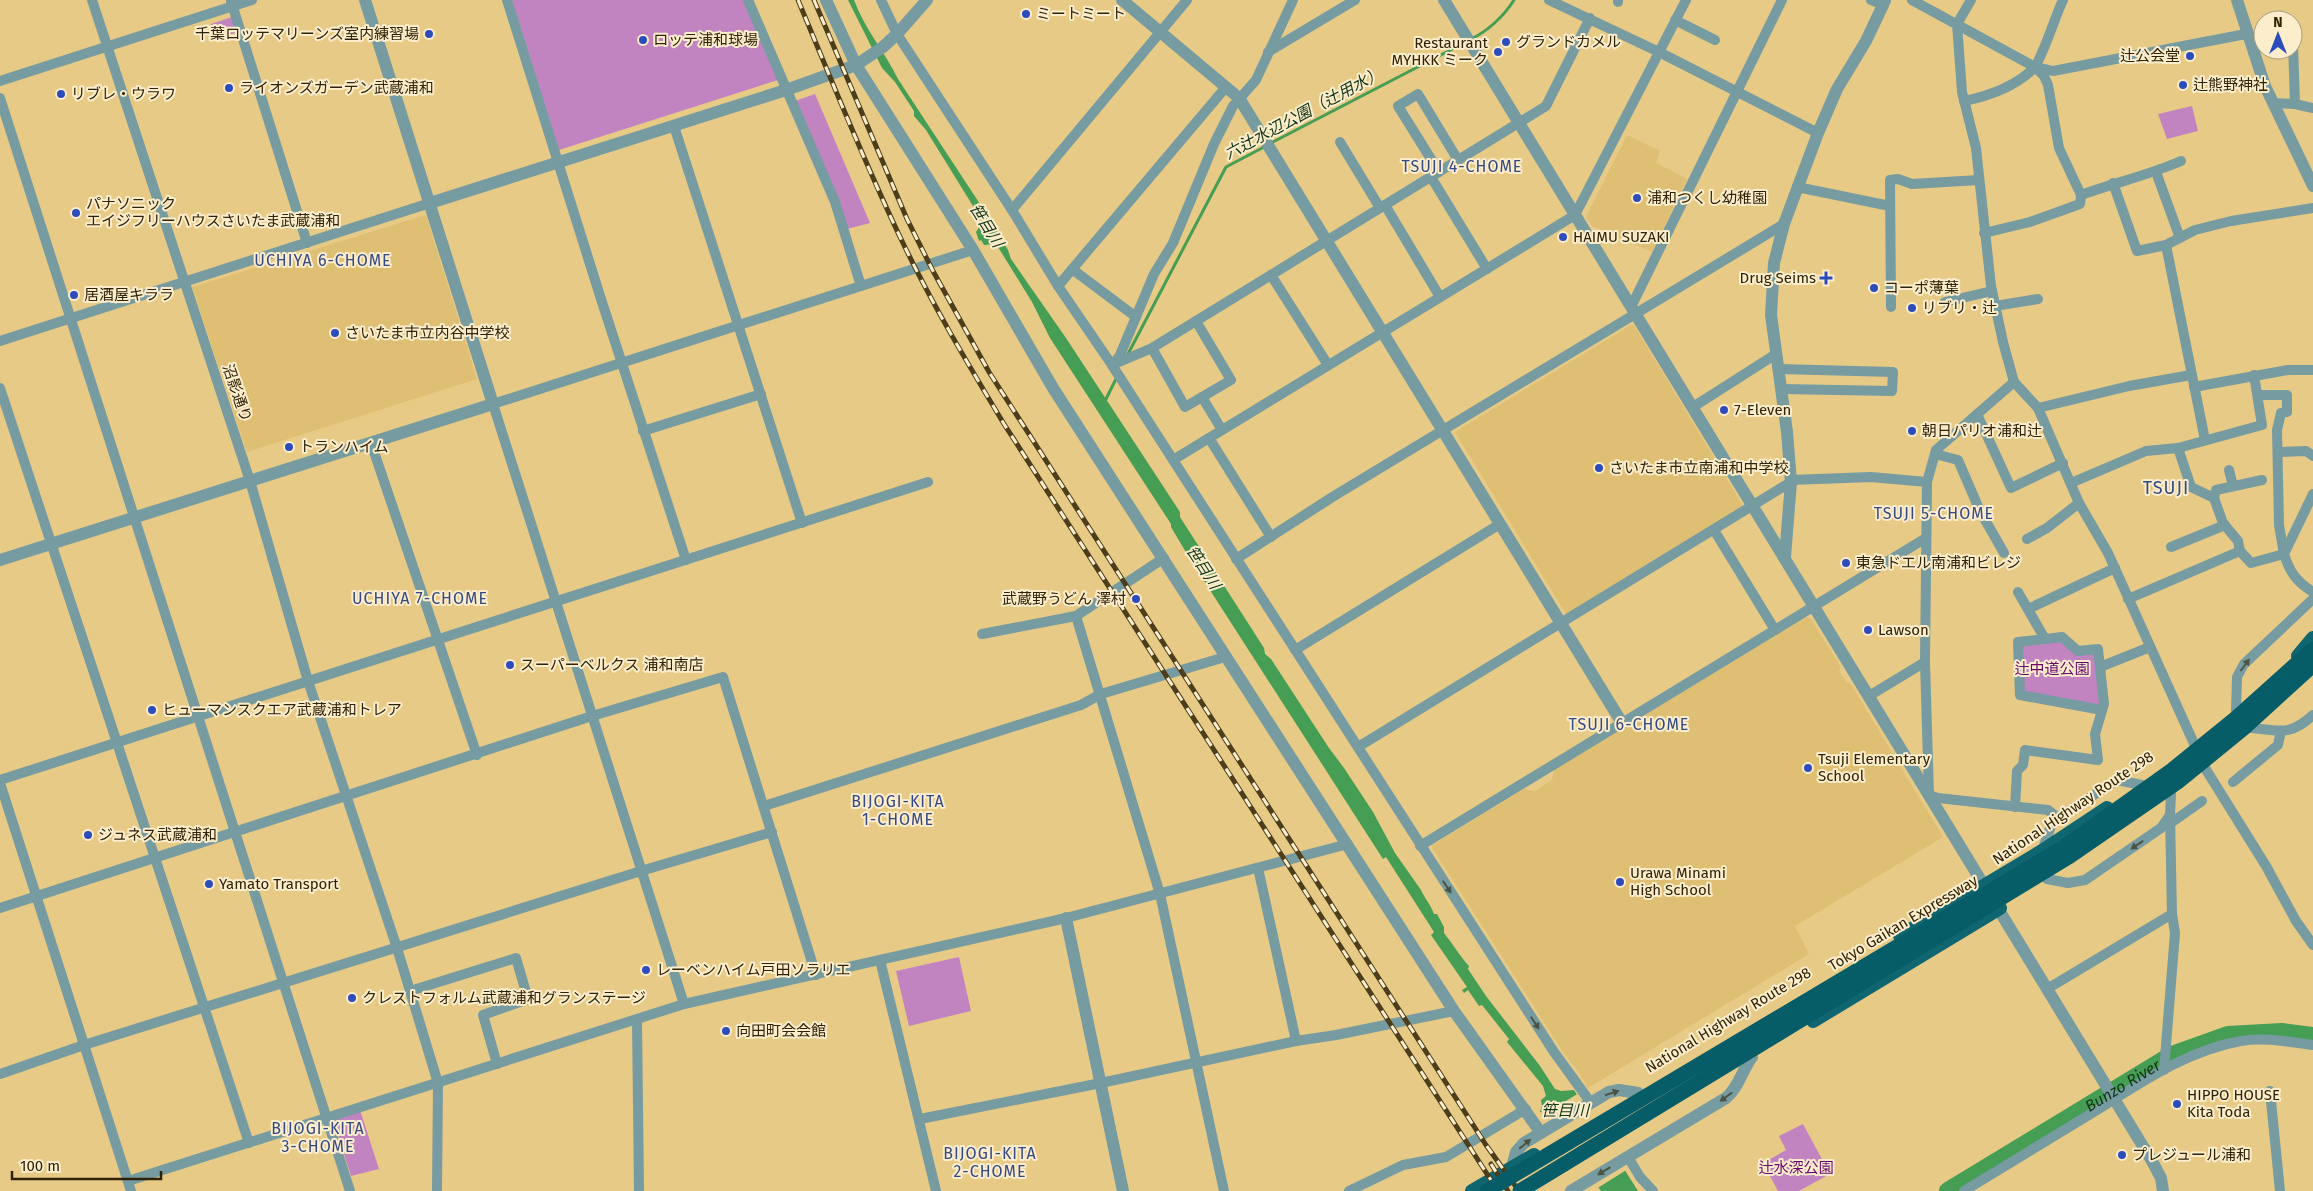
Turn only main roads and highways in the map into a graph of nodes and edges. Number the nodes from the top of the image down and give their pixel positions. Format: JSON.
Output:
{"nodes":[{"id":1,"x":2313,"y":638,"type":"edge"},
{"id":2,"x":2313,"y":644,"type":"edge"},
{"id":3,"x":2313,"y":649,"type":"edge"},
{"id":4,"x":2296,"y":659,"type":"junction"},
{"id":5,"x":2312,"y":671,"type":"edge"},
{"id":6,"x":1472,"y":1191,"type":"edge"},
{"id":7,"x":1487,"y":1191,"type":"edge"},
{"id":8,"x":1520,"y":1191,"type":"edge"},
{"id":9,"x":1532,"y":1191,"type":"edge"}],
"edges":[{"from":1,"to":4,"type":"highway"},
{"from":2,"to":4,"type":"highway","name":"National Highway Route 298"},
{"from":3,"to":7,"type":"highway","name":"Tokyo Gaikan Expressway","bridge":true},
{"from":4,"to":6,"type":"highway","name":"National Highway Route 298"},
{"from":5,"to":8,"type":"highway","name":"Tokyo Gaikan Expressway","bridge":true},
{"from":5,"to":9,"type":"highway"}]}
